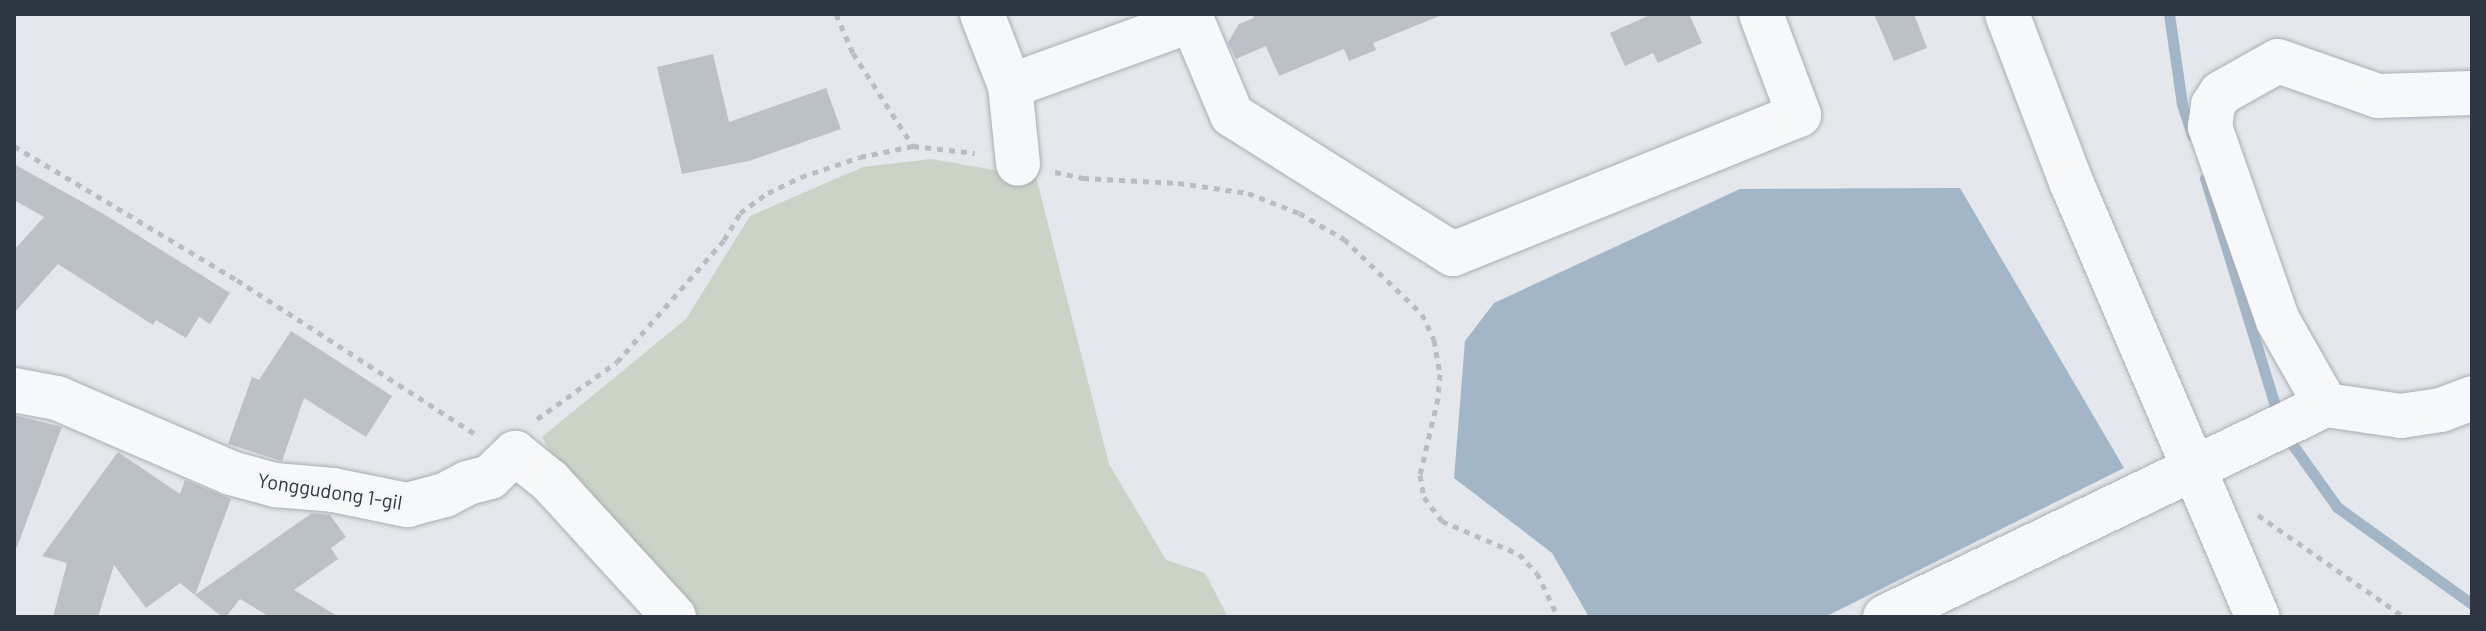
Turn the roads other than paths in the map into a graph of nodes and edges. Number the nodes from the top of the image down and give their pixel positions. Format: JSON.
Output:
{"nodes":[{"id":1,"x":982,"y":14,"type":"edge"},
{"id":2,"x":1761,"y":14,"type":"edge"},
{"id":3,"x":2007,"y":14,"type":"edge"},
{"id":4,"x":1199,"y":17,"type":"edge"},
{"id":5,"x":1010,"y":86,"type":"junction"},
{"id":6,"x":2472,"y":93,"type":"edge"},
{"id":7,"x":1018,"y":164,"type":"road end"},
{"id":8,"x":14,"y":390,"type":"edge"},
{"id":9,"x":2472,"y":398,"type":"edge"},
{"id":10,"x":2316,"y":409,"type":"junction"},
{"id":11,"x":2214,"y":457,"type":"junction"},
{"id":12,"x":674,"y":617,"type":"edge"},
{"id":13,"x":1885,"y":617,"type":"edge"},
{"id":14,"x":2258,"y":617,"type":"edge"}],
"edges":[{"from":1,"to":5,"type":"street"},
{"from":2,"to":4,"type":"street"},
{"from":3,"to":11,"type":"street"},
{"from":4,"to":5,"type":"street"},
{"from":5,"to":7,"type":"street"},
{"from":6,"to":10,"type":"street"},
{"from":8,"to":12,"type":"street","name":"Yonggudong 1-gil"},
{"from":9,"to":10,"type":"street"},
{"from":10,"to":11,"type":"street"},
{"from":11,"to":13,"type":"street"},
{"from":11,"to":14,"type":"street"}]}
